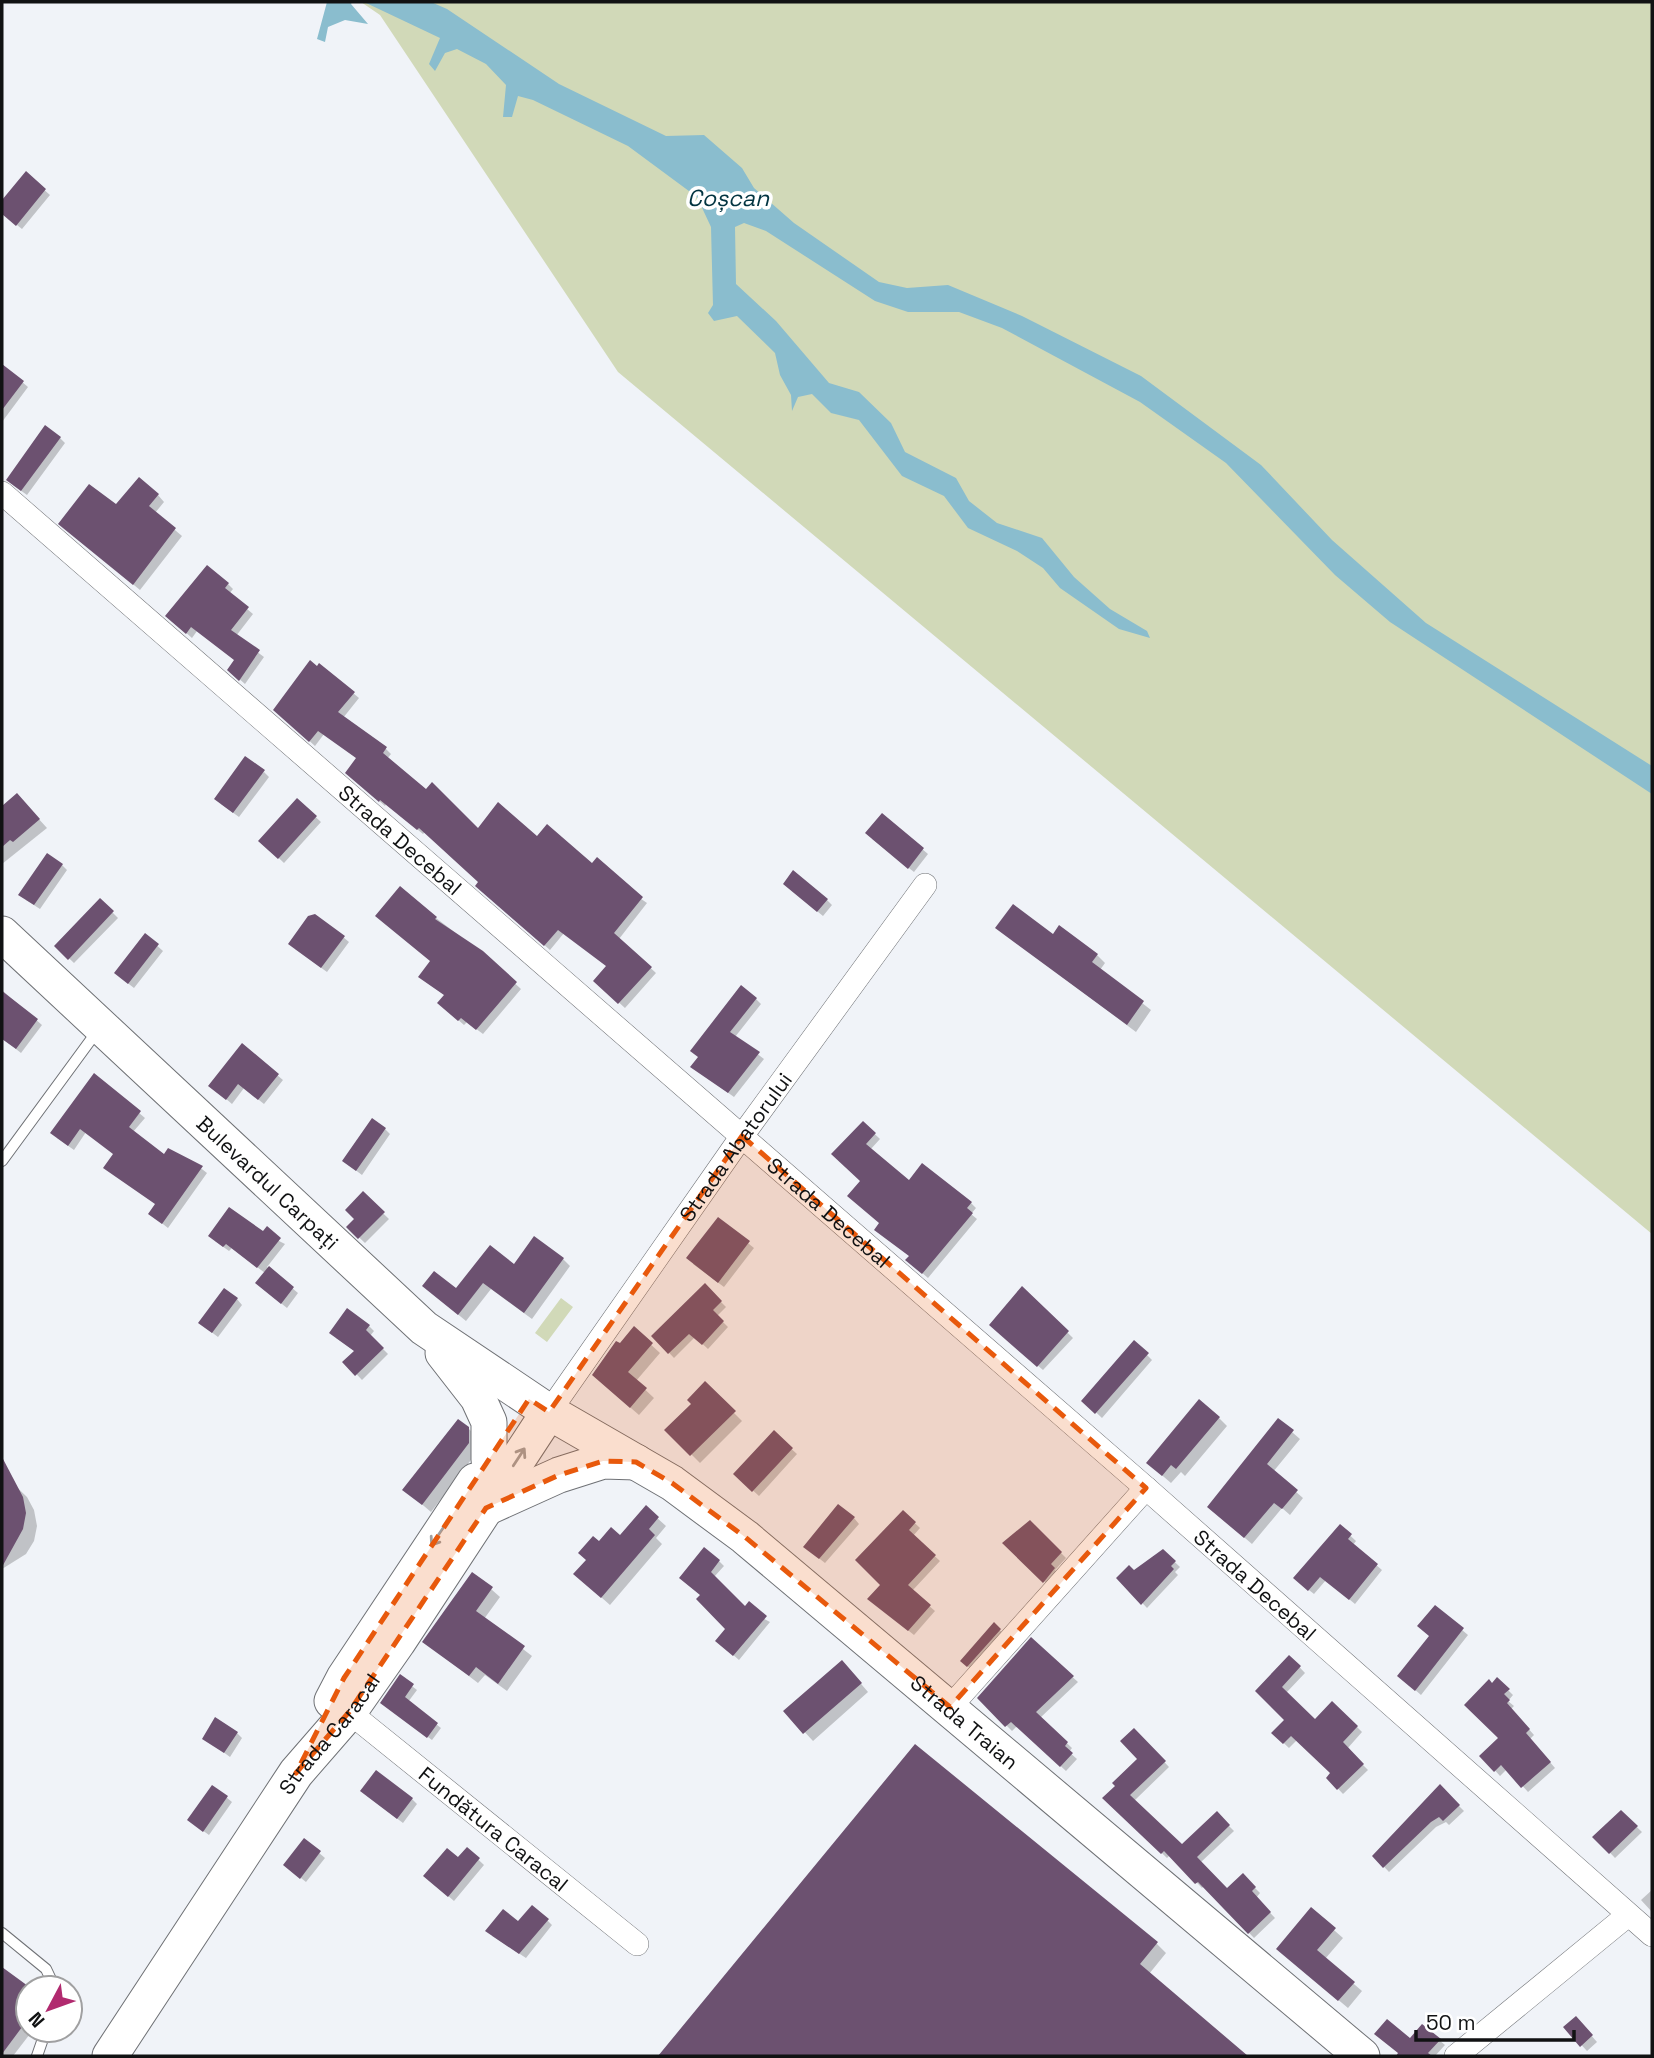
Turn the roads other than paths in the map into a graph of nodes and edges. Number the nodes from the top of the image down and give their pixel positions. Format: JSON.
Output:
{"nodes":[{"id":1,"x":2,"y":493,"type":"edge"},
{"id":2,"x":925,"y":885,"type":"dead end"},
{"id":3,"x":2,"y":934,"type":"edge"},
{"id":4,"x":102,"y":1025,"type":"junction"},
{"id":5,"x":742,"y":1136,"type":"junction"},
{"id":6,"x":2,"y":1161,"type":"edge"},
{"id":7,"x":424,"y":1328,"type":"junction"},
{"id":8,"x":539,"y":1405,"type":"junction"},
{"id":9,"x":489,"y":1460,"type":"junction"},
{"id":10,"x":636,"y":1462,"type":"junction"},
{"id":11,"x":1146,"y":1488,"type":"junction"},
{"id":12,"x":476,"y":1501,"type":"junction"},
{"id":13,"x":390,"y":1608,"type":"junction"},
{"id":14,"x":398,"y":1642,"type":"junction"},
{"id":15,"x":950,"y":1707,"type":"junction"},
{"id":16,"x":349,"y":1713,"type":"junction"},
{"id":17,"x":296,"y":1773,"type":"junction"},
{"id":18,"x":1628,"y":1915,"type":"junction"},
{"id":19,"x":2,"y":1933,"type":"edge"},
{"id":20,"x":1652,"y":1936,"type":"edge"},
{"id":21,"x":637,"y":1944,"type":"dead end"},
{"id":22,"x":48,"y":1974,"type":"edge"},
{"id":23,"x":110,"y":2056,"type":"edge"},
{"id":24,"x":1362,"y":2056,"type":"edge"},
{"id":25,"x":1456,"y":2056,"type":"edge"}],
"edges":[{"from":1,"to":5,"type":"street","name":"Strada Decebal"},
{"from":2,"to":5,"type":"street","name":"Strada Abatorului"},
{"from":3,"to":4,"type":"main road","name":"Bulevardul Carpați"},
{"from":4,"to":6,"type":"lane"},
{"from":4,"to":7,"type":"main road","name":"Bulevardul Carpați"},
{"from":5,"to":8,"type":"street","name":"Strada Abatorului"},
{"from":5,"to":11,"type":"street","name":"Strada Decebal"},
{"from":7,"to":8,"type":"main road","name":"Bulevardul Carpați"},
{"from":7,"to":9,"type":"main road"},
{"from":8,"to":9,"type":"main road"},
{"from":8,"to":10,"type":"main road","name":"Strada Traian"},
{"from":12,"to":8,"type":"main road","name":"Strada Caracal","one_way":true},
{"from":9,"to":12,"type":"main road"},
{"from":10,"to":12,"type":"main road"},
{"from":10,"to":15,"type":"main road","name":"Strada Traian"},
{"from":11,"to":15,"type":"street"},
{"from":11,"to":18,"type":"street","name":"Strada Decebal"},
{"from":12,"to":13,"type":"main road","one_way":true},
{"from":12,"to":14,"type":"main road","name":"Strada Caracal"},
{"from":13,"to":14,"type":"lane"},
{"from":13,"to":17,"type":"main road"},
{"from":14,"to":16,"type":"main road","name":"Strada Caracal"},
{"from":15,"to":24,"type":"main road","name":"Strada Traian"},
{"from":16,"to":17,"type":"main road","name":"Strada Caracal"},
{"from":16,"to":21,"type":"street","name":"Fundătura Caracal"},
{"from":17,"to":23,"type":"main road","name":"Strada Caracal"},
{"from":18,"to":20,"type":"street","name":"Strada Decebal"},
{"from":18,"to":25,"type":"street"},
{"from":19,"to":22,"type":"lane"}]}
